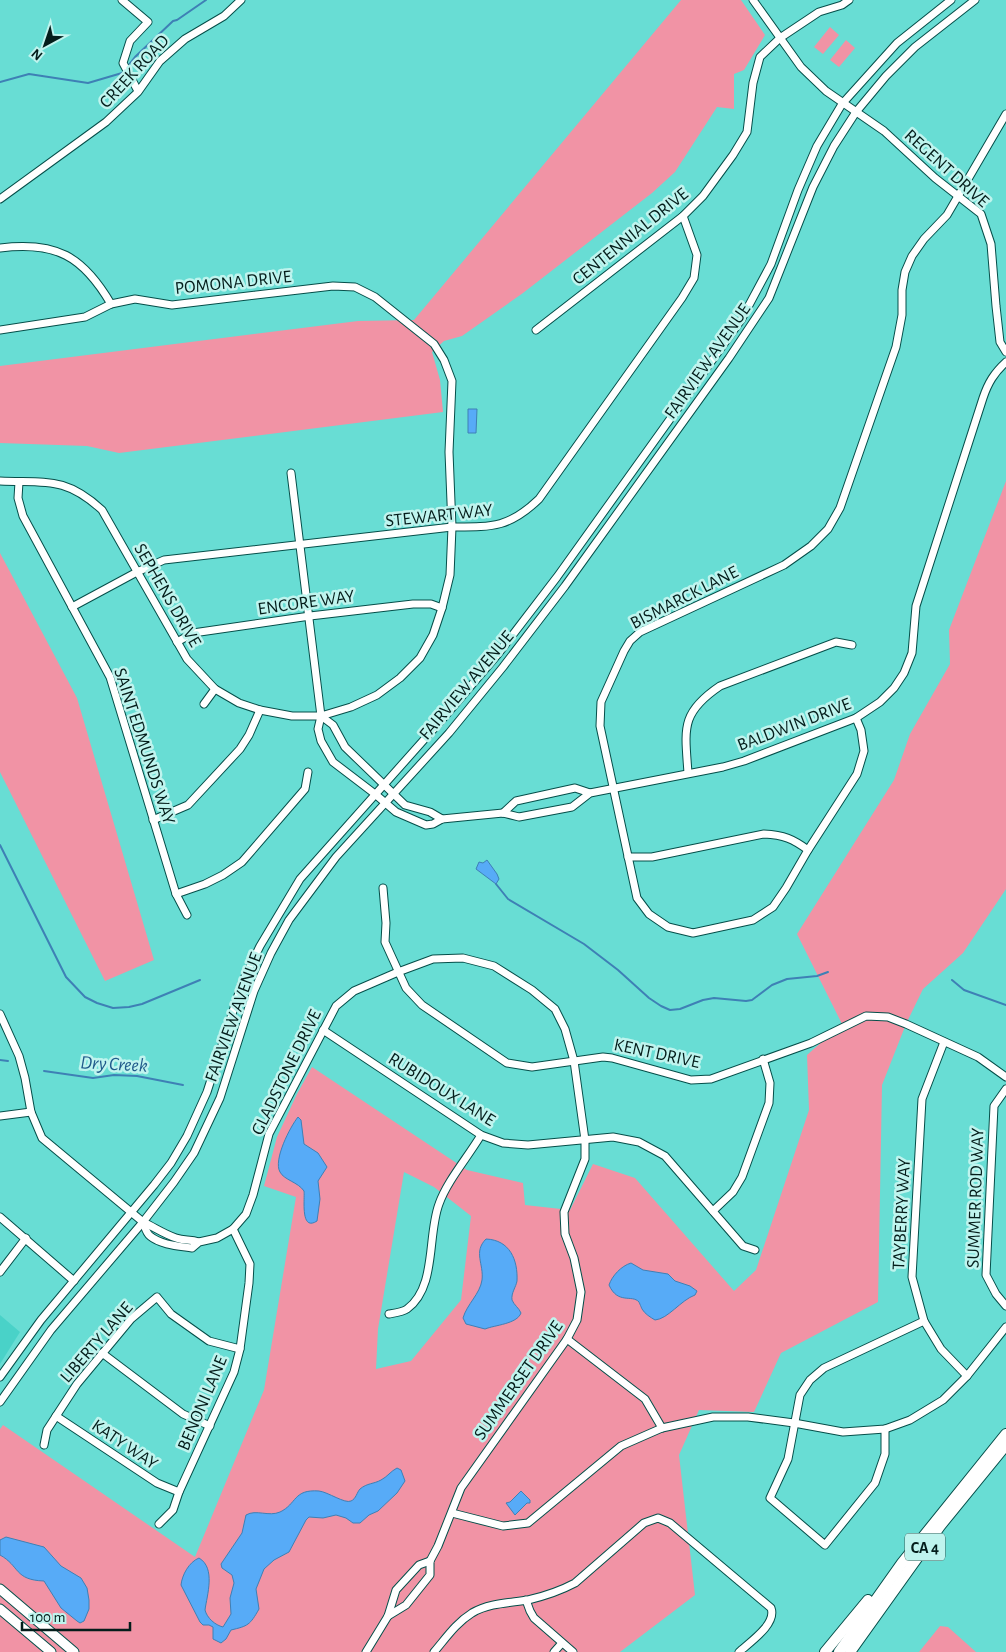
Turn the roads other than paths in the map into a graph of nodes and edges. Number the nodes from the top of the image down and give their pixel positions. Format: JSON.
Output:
{"nodes":[{"id":1,"x":122,"y":0,"type":"edge"},
{"id":2,"x":241,"y":0,"type":"edge"},
{"id":3,"x":753,"y":0,"type":"edge"},
{"id":4,"x":849,"y":0,"type":"edge"},
{"id":5,"x":952,"y":0,"type":"edge"},
{"id":6,"x":975,"y":0,"type":"edge"},
{"id":7,"x":841,"y":2,"type":"edge"},
{"id":8,"x":780,"y":38,"type":"junction"},
{"id":9,"x":138,"y":91,"type":"junction"},
{"id":10,"x":842,"y":104,"type":"junction"},
{"id":11,"x":856,"y":112,"type":"junction"},
{"id":12,"x":1006,"y":114,"type":"edge"},
{"id":13,"x":958,"y":196,"type":"junction"},
{"id":14,"x":0,"y":199,"type":"edge"},
{"id":15,"x":683,"y":216,"type":"junction"},
{"id":16,"x":0,"y":248,"type":"edge"},
{"id":17,"x":355,"y":287,"type":"joint"},
{"id":18,"x":111,"y":304,"type":"junction"},
{"id":19,"x":0,"y":330,"type":"edge"},
{"id":20,"x":536,"y":330,"type":"dead end"},
{"id":21,"x":1006,"y":352,"type":"edge"},
{"id":22,"x":1006,"y":362,"type":"edge"},
{"id":23,"x":291,"y":473,"type":"dead end"},
{"id":24,"x":0,"y":481,"type":"edge"},
{"id":25,"x":19,"y":482,"type":"junction"},
{"id":26,"x":452,"y":527,"type":"junction"},
{"id":27,"x":299,"y":544,"type":"junction"},
{"id":28,"x":137,"y":572,"type":"junction"},
{"id":29,"x":72,"y":607,"type":"junction"},
{"id":30,"x":442,"y":608,"type":"junction"},
{"id":31,"x":310,"y":616,"type":"junction"},
{"id":32,"x":176,"y":642,"type":"junction"},
{"id":33,"x":852,"y":645,"type":"dead end"},
{"id":34,"x":215,"y":689,"type":"junction"},
{"id":35,"x":204,"y":704,"type":"dead end"},
{"id":36,"x":260,"y":710,"type":"junction"},
{"id":37,"x":321,"y":716,"type":"junction"},
{"id":38,"x":856,"y":718,"type":"junction"},
{"id":39,"x":308,"y":772,"type":"dead end"},
{"id":40,"x":688,"y":772,"type":"junction"},
{"id":41,"x":384,"y":784,"type":"junction"},
{"id":42,"x":613,"y":788,"type":"junction"},
{"id":43,"x":394,"y":793,"type":"junction"},
{"id":44,"x":590,"y":793,"type":"junction"},
{"id":45,"x":375,"y":794,"type":"junction"},
{"id":46,"x":386,"y":802,"type":"junction"},
{"id":47,"x":503,"y":813,"type":"junction"},
{"id":48,"x":442,"y":819,"type":"junction"},
{"id":49,"x":154,"y":820,"type":"junction"},
{"id":50,"x":808,"y":850,"type":"junction"},
{"id":51,"x":628,"y":857,"type":"junction"},
{"id":52,"x":382,"y":888,"type":"dead end"},
{"id":53,"x":176,"y":894,"type":"junction"},
{"id":54,"x":187,"y":915,"type":"dead end"},
{"id":55,"x":398,"y":972,"type":"junction"},
{"id":56,"x":0,"y":1014,"type":"edge"},
{"id":57,"x":323,"y":1030,"type":"junction"},
{"id":58,"x":944,"y":1042,"type":"junction"},
{"id":59,"x":763,"y":1060,"type":"junction"},
{"id":60,"x":574,"y":1061,"type":"junction"},
{"id":61,"x":1006,"y":1077,"type":"edge"},
{"id":62,"x":1006,"y":1089,"type":"edge"},
{"id":63,"x":31,"y":1112,"type":"junction"},
{"id":64,"x":0,"y":1116,"type":"edge"},
{"id":65,"x":481,"y":1135,"type":"junction"},
{"id":66,"x":585,"y":1140,"type":"junction"},
{"id":67,"x":713,"y":1211,"type":"junction"},
{"id":68,"x":131,"y":1213,"type":"junction"},
{"id":69,"x":0,"y":1217,"type":"edge"},
{"id":70,"x":142,"y":1222,"type":"junction"},
{"id":71,"x":233,"y":1228,"type":"junction"},
{"id":72,"x":26,"y":1238,"type":"junction"},
{"id":73,"x":755,"y":1250,"type":"dead end"},
{"id":74,"x":0,"y":1272,"type":"edge"},
{"id":75,"x":74,"y":1281,"type":"junction"},
{"id":76,"x":1006,"y":1306,"type":"edge"},
{"id":77,"x":389,"y":1314,"type":"dead end"},
{"id":78,"x":924,"y":1321,"type":"junction"},
{"id":79,"x":1006,"y":1327,"type":"edge"},
{"id":80,"x":567,"y":1339,"type":"junction"},
{"id":81,"x":240,"y":1349,"type":"junction"},
{"id":82,"x":102,"y":1353,"type":"junction"},
{"id":83,"x":966,"y":1376,"type":"junction"},
{"id":84,"x":0,"y":1377,"type":"edge"},
{"id":85,"x":0,"y":1402,"type":"edge"},
{"id":86,"x":56,"y":1416,"type":"junction"},
{"id":87,"x":794,"y":1423,"type":"junction"},
{"id":88,"x":210,"y":1426,"type":"junction"},
{"id":89,"x":662,"y":1428,"type":"junction"},
{"id":90,"x":884,"y":1429,"type":"junction"},
{"id":91,"x":1006,"y":1434,"type":"edge"},
{"id":92,"x":44,"y":1445,"type":"dead end"},
{"id":93,"x":1006,"y":1445,"type":"edge"},
{"id":94,"x":179,"y":1492,"type":"junction"},
{"id":95,"x":452,"y":1513,"type":"junction"},
{"id":96,"x":159,"y":1524,"type":"dead end"},
{"id":97,"x":430,"y":1561,"type":"junction"},
{"id":98,"x":902,"y":1562,"type":"junction"},
{"id":99,"x":0,"y":1589,"type":"edge"},
{"id":100,"x":526,"y":1600,"type":"junction"},
{"id":101,"x":0,"y":1609,"type":"edge"},
{"id":102,"x":388,"y":1616,"type":"junction"},
{"id":103,"x":562,"y":1643,"type":"junction"},
{"id":104,"x":51,"y":1652,"type":"edge"},
{"id":105,"x":74,"y":1652,"type":"edge"},
{"id":106,"x":366,"y":1652,"type":"edge"},
{"id":107,"x":434,"y":1652,"type":"edge"},
{"id":108,"x":554,"y":1652,"type":"edge"},
{"id":109,"x":573,"y":1652,"type":"edge"},
{"id":110,"x":739,"y":1652,"type":"edge"},
{"id":111,"x":825,"y":1652,"type":"edge"},
{"id":112,"x":839,"y":1652,"type":"edge"},
{"id":113,"x":850,"y":1652,"type":"edge"}],
"edges":[{"from":1,"to":9,"type":"street"},
{"from":2,"to":9,"type":"street","name":"CREEK ROAD"},
{"from":3,"to":8,"type":"street","name":"REGENT DRIVE"},
{"from":4,"to":7,"type":"street","name":"CENTENNIAL DRIVE"},
{"from":5,"to":10,"type":"street","name":"FAIRVIEW AVENUE"},
{"from":6,"to":11,"type":"street","name":"FAIRVIEW AVENUE"},
{"from":7,"to":8,"type":"street","name":"CENTENNIAL DRIVE"},
{"from":8,"to":10,"type":"street","name":"REGENT DRIVE"},
{"from":8,"to":15,"type":"street","name":"CENTENNIAL DRIVE"},
{"from":9,"to":14,"type":"street","name":"CREEK ROAD"},
{"from":10,"to":11,"type":"street","name":"REGENT DRIVE"},
{"from":10,"to":41,"type":"street","name":"FAIRVIEW AVENUE"},
{"from":11,"to":13,"type":"street","name":"REGENT DRIVE"},
{"from":11,"to":43,"type":"street","name":"FAIRVIEW AVENUE"},
{"from":12,"to":13,"type":"street","name":"BISMARCK LANE"},
{"from":13,"to":21,"type":"street","name":"REGENT DRIVE"},
{"from":13,"to":42,"type":"street","name":"BISMARCK LANE"},
{"from":15,"to":20,"type":"street","name":"CENTENNIAL DRIVE"},
{"from":15,"to":26,"type":"street","name":"STEWART WAY"},
{"from":16,"to":18,"type":"street"},
{"from":17,"to":18,"type":"street","name":"POMONA DRIVE"},
{"from":17,"to":26,"type":"street","name":"SEPHENS DRIVE"},
{"from":18,"to":19,"type":"street","name":"POMONA DRIVE"},
{"from":22,"to":38,"type":"street","name":"BALDWIN DRIVE"},
{"from":23,"to":27,"type":"street","name":"BALDWIN DRIVE"},
{"from":24,"to":25,"type":"street","name":"SEPHENS DRIVE"},
{"from":25,"to":28,"type":"street","name":"SEPHENS DRIVE"},
{"from":25,"to":29,"type":"street","name":"SAINT EDMUNDS WAY"},
{"from":26,"to":27,"type":"street","name":"STEWART WAY"},
{"from":26,"to":30,"type":"street","name":"SEPHENS DRIVE"},
{"from":27,"to":28,"type":"street","name":"STEWART WAY"},
{"from":27,"to":31,"type":"street","name":"BALDWIN DRIVE"},
{"from":28,"to":29,"type":"street","name":"STEWART WAY"},
{"from":28,"to":32,"type":"street","name":"SEPHENS DRIVE"},
{"from":29,"to":49,"type":"street","name":"SAINT EDMUNDS WAY"},
{"from":30,"to":31,"type":"street","name":"ENCORE WAY"},
{"from":30,"to":37,"type":"street","name":"SEPHENS DRIVE"},
{"from":31,"to":32,"type":"street","name":"ENCORE WAY"},
{"from":31,"to":37,"type":"street","name":"BALDWIN DRIVE"},
{"from":32,"to":34,"type":"street","name":"SEPHENS DRIVE"},
{"from":33,"to":40,"type":"street"},
{"from":34,"to":35,"type":"street"},
{"from":34,"to":36,"type":"street","name":"SEPHENS DRIVE"},
{"from":36,"to":37,"type":"street","name":"SEPHENS DRIVE"},
{"from":36,"to":49,"type":"street"},
{"from":37,"to":41,"type":"street","name":"BALDWIN DRIVE"},
{"from":37,"to":45,"type":"street","name":"BALDWIN DRIVE"},
{"from":38,"to":40,"type":"street","name":"BALDWIN DRIVE"},
{"from":38,"to":50,"type":"street","name":"BISMARCK LANE"},
{"from":39,"to":53,"type":"street"},
{"from":40,"to":42,"type":"street","name":"BALDWIN DRIVE"},
{"from":41,"to":43,"type":"street","name":"BALDWIN DRIVE"},
{"from":41,"to":45,"type":"street","name":"FAIRVIEW AVENUE"},
{"from":42,"to":44,"type":"street","name":"BALDWIN DRIVE"},
{"from":42,"to":51,"type":"street","name":"BISMARCK LANE"},
{"from":43,"to":46,"type":"street","name":"FAIRVIEW AVENUE"},
{"from":43,"to":48,"type":"street","name":"BALDWIN DRIVE"},
{"from":44,"to":47,"type":"street","name":"BALDWIN DRIVE"},
{"from":44,"to":47,"type":"street","name":"BALDWIN DRIVE"},
{"from":45,"to":46,"type":"street","name":"BALDWIN DRIVE"},
{"from":45,"to":68,"type":"street","name":"FAIRVIEW AVENUE"},
{"from":46,"to":48,"type":"street","name":"BALDWIN DRIVE"},
{"from":46,"to":70,"type":"street","name":"FAIRVIEW AVENUE"},
{"from":47,"to":48,"type":"street","name":"BALDWIN DRIVE"},
{"from":49,"to":53,"type":"street","name":"SAINT EDMUNDS WAY"},
{"from":50,"to":51,"type":"street"},
{"from":50,"to":51,"type":"street","name":"BISMARCK LANE"},
{"from":52,"to":55,"type":"street","name":"KENT DRIVE"},
{"from":53,"to":54,"type":"street","name":"SAINT EDMUNDS WAY"},
{"from":55,"to":57,"type":"street","name":"GLADSTONE DRIVE"},
{"from":55,"to":60,"type":"street","name":"KENT DRIVE"},
{"from":55,"to":60,"type":"street","name":"GLADSTONE DRIVE"},
{"from":56,"to":63,"type":"street","name":"GLADSTONE DRIVE"},
{"from":57,"to":65,"type":"street","name":"RUBIDOUX LANE"},
{"from":57,"to":71,"type":"street","name":"GLADSTONE DRIVE"},
{"from":58,"to":59,"type":"street","name":"KENT DRIVE"},
{"from":58,"to":61,"type":"street","name":"KENT DRIVE"},
{"from":58,"to":78,"type":"street","name":"TAYBERRY WAY"},
{"from":59,"to":60,"type":"street","name":"KENT DRIVE"},
{"from":59,"to":67,"type":"street"},
{"from":60,"to":66,"type":"street","name":"SUMMERSET DRIVE"},
{"from":62,"to":76,"type":"street","name":"SUMMER ROD WAY"},
{"from":63,"to":64,"type":"street"},
{"from":63,"to":68,"type":"street","name":"GLADSTONE DRIVE"},
{"from":65,"to":66,"type":"street","name":"RUBIDOUX LANE"},
{"from":65,"to":77,"type":"street"},
{"from":66,"to":67,"type":"street","name":"RUBIDOUX LANE"},
{"from":66,"to":80,"type":"street","name":"SUMMERSET DRIVE"},
{"from":67,"to":73,"type":"street","name":"RUBIDOUX LANE"},
{"from":68,"to":70,"type":"street","name":"GLADSTONE DRIVE"},
{"from":68,"to":75,"type":"street","name":"FAIRVIEW AVENUE"},
{"from":69,"to":72,"type":"street"},
{"from":70,"to":71,"type":"street","name":"GLADSTONE DRIVE"},
{"from":70,"to":85,"type":"street","name":"FAIRVIEW AVENUE"},
{"from":71,"to":81,"type":"street","name":"BENONI LANE"},
{"from":72,"to":74,"type":"street"},
{"from":72,"to":75,"type":"street"},
{"from":75,"to":84,"type":"street","name":"FAIRVIEW AVENUE"},
{"from":78,"to":83,"type":"street","name":"TAYBERRY WAY"},
{"from":78,"to":87,"type":"street"},
{"from":79,"to":83,"type":"street"},
{"from":80,"to":89,"type":"street"},
{"from":80,"to":95,"type":"street","name":"SUMMERSET DRIVE"},
{"from":81,"to":82,"type":"street","name":"LIBERTY LANE"},
{"from":81,"to":88,"type":"street","name":"BENONI LANE"},
{"from":82,"to":86,"type":"street","name":"LIBERTY LANE"},
{"from":82,"to":88,"type":"street"},
{"from":83,"to":90,"type":"street"},
{"from":86,"to":92,"type":"street","name":"LIBERTY LANE"},
{"from":86,"to":94,"type":"street","name":"KATY WAY"},
{"from":87,"to":89,"type":"street"},
{"from":87,"to":90,"type":"street"},
{"from":87,"to":90,"type":"street"},
{"from":88,"to":94,"type":"street","name":"BENONI LANE"},
{"from":89,"to":95,"type":"street"},
{"from":91,"to":98,"type":"highway","number":"CA 4"},
{"from":93,"to":113,"type":"highway","number":"CA 4"},
{"from":94,"to":96,"type":"street","name":"BENONI LANE"},
{"from":95,"to":97,"type":"street","name":"SUMMERSET DRIVE"},
{"from":97,"to":102,"type":"street","name":"SUMMERSET DRIVE"},
{"from":97,"to":102,"type":"street","name":"SUMMERSET DRIVE"},
{"from":98,"to":111,"type":"highway"},
{"from":98,"to":112,"type":"highway","number":"CA 4"},
{"from":99,"to":105,"type":"main road"},
{"from":100,"to":103,"type":"street"},
{"from":100,"to":107,"type":"street"},
{"from":100,"to":110,"type":"street"},
{"from":101,"to":104,"type":"main road"},
{"from":102,"to":106,"type":"street","name":"SUMMERSET DRIVE"},
{"from":103,"to":108,"type":"street"},
{"from":103,"to":109,"type":"street"}]}
